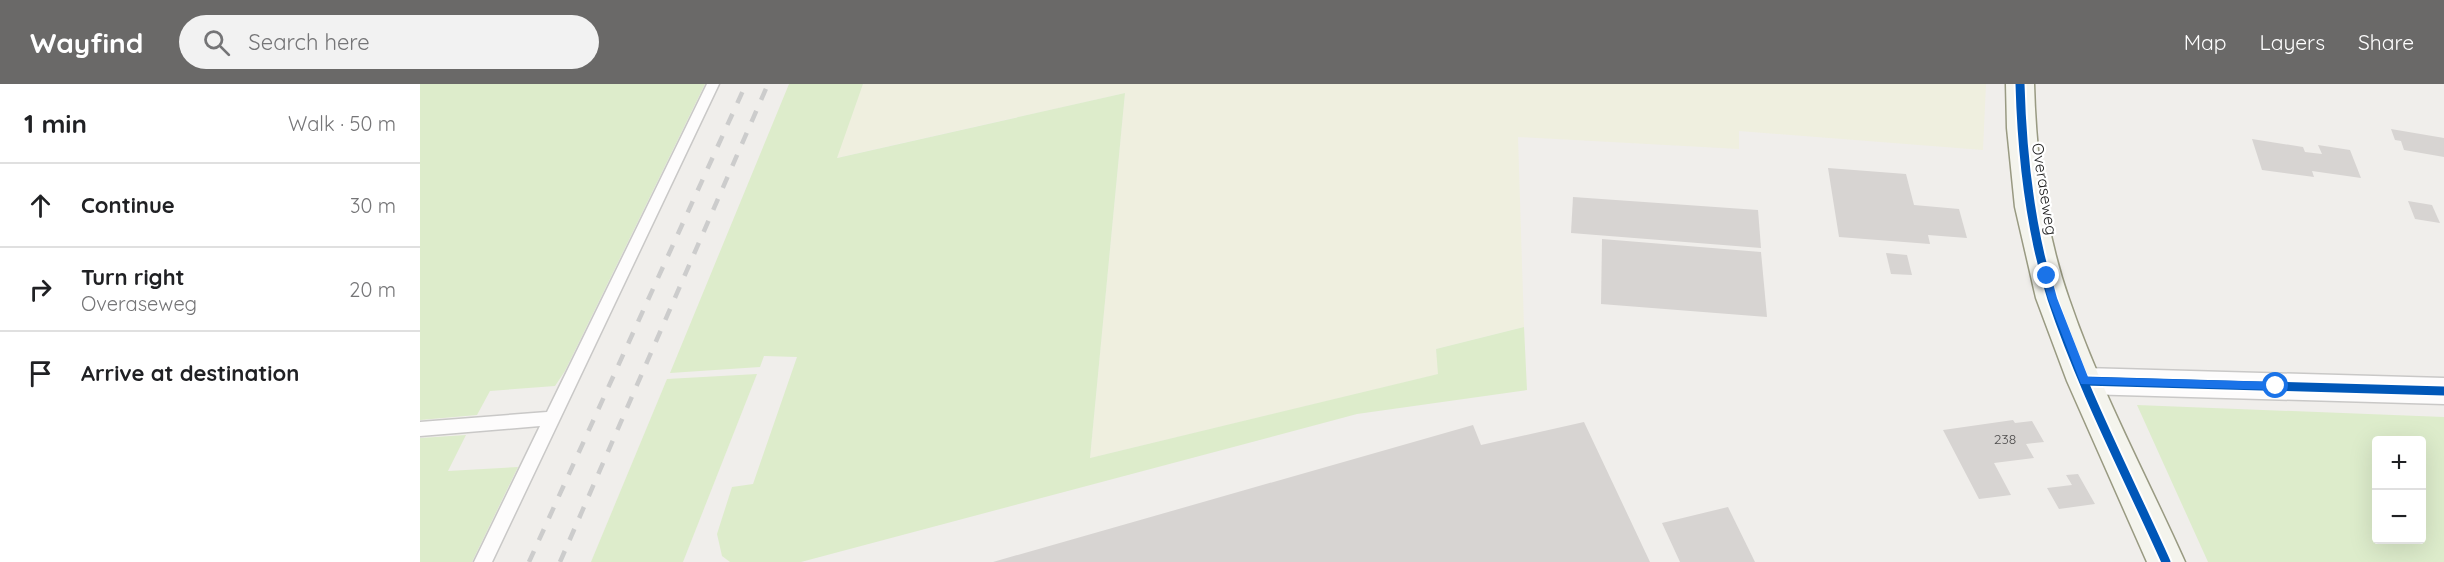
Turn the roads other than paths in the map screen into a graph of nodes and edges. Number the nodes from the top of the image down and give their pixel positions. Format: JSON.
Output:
{"nodes":[{"id":1,"x":713,"y":84,"type":"edge"},
{"id":2,"x":2020,"y":84,"type":"edge"},
{"id":3,"x":2084,"y":381,"type":"junction"},
{"id":4,"x":2444,"y":391,"type":"edge"},
{"id":5,"x":554,"y":418,"type":"junction"},
{"id":6,"x":420,"y":429,"type":"edge"},
{"id":7,"x":483,"y":562,"type":"edge"},
{"id":8,"x":2166,"y":562,"type":"edge"}],
"edges":[{"from":1,"to":5,"type":"lane"},
{"from":2,"to":3,"type":"street","name":"Overaseweg"},
{"from":3,"to":4,"type":"street"},
{"from":3,"to":8,"type":"street","name":"Overaseweg"},
{"from":5,"to":6,"type":"lane"},
{"from":5,"to":7,"type":"lane"}]}
